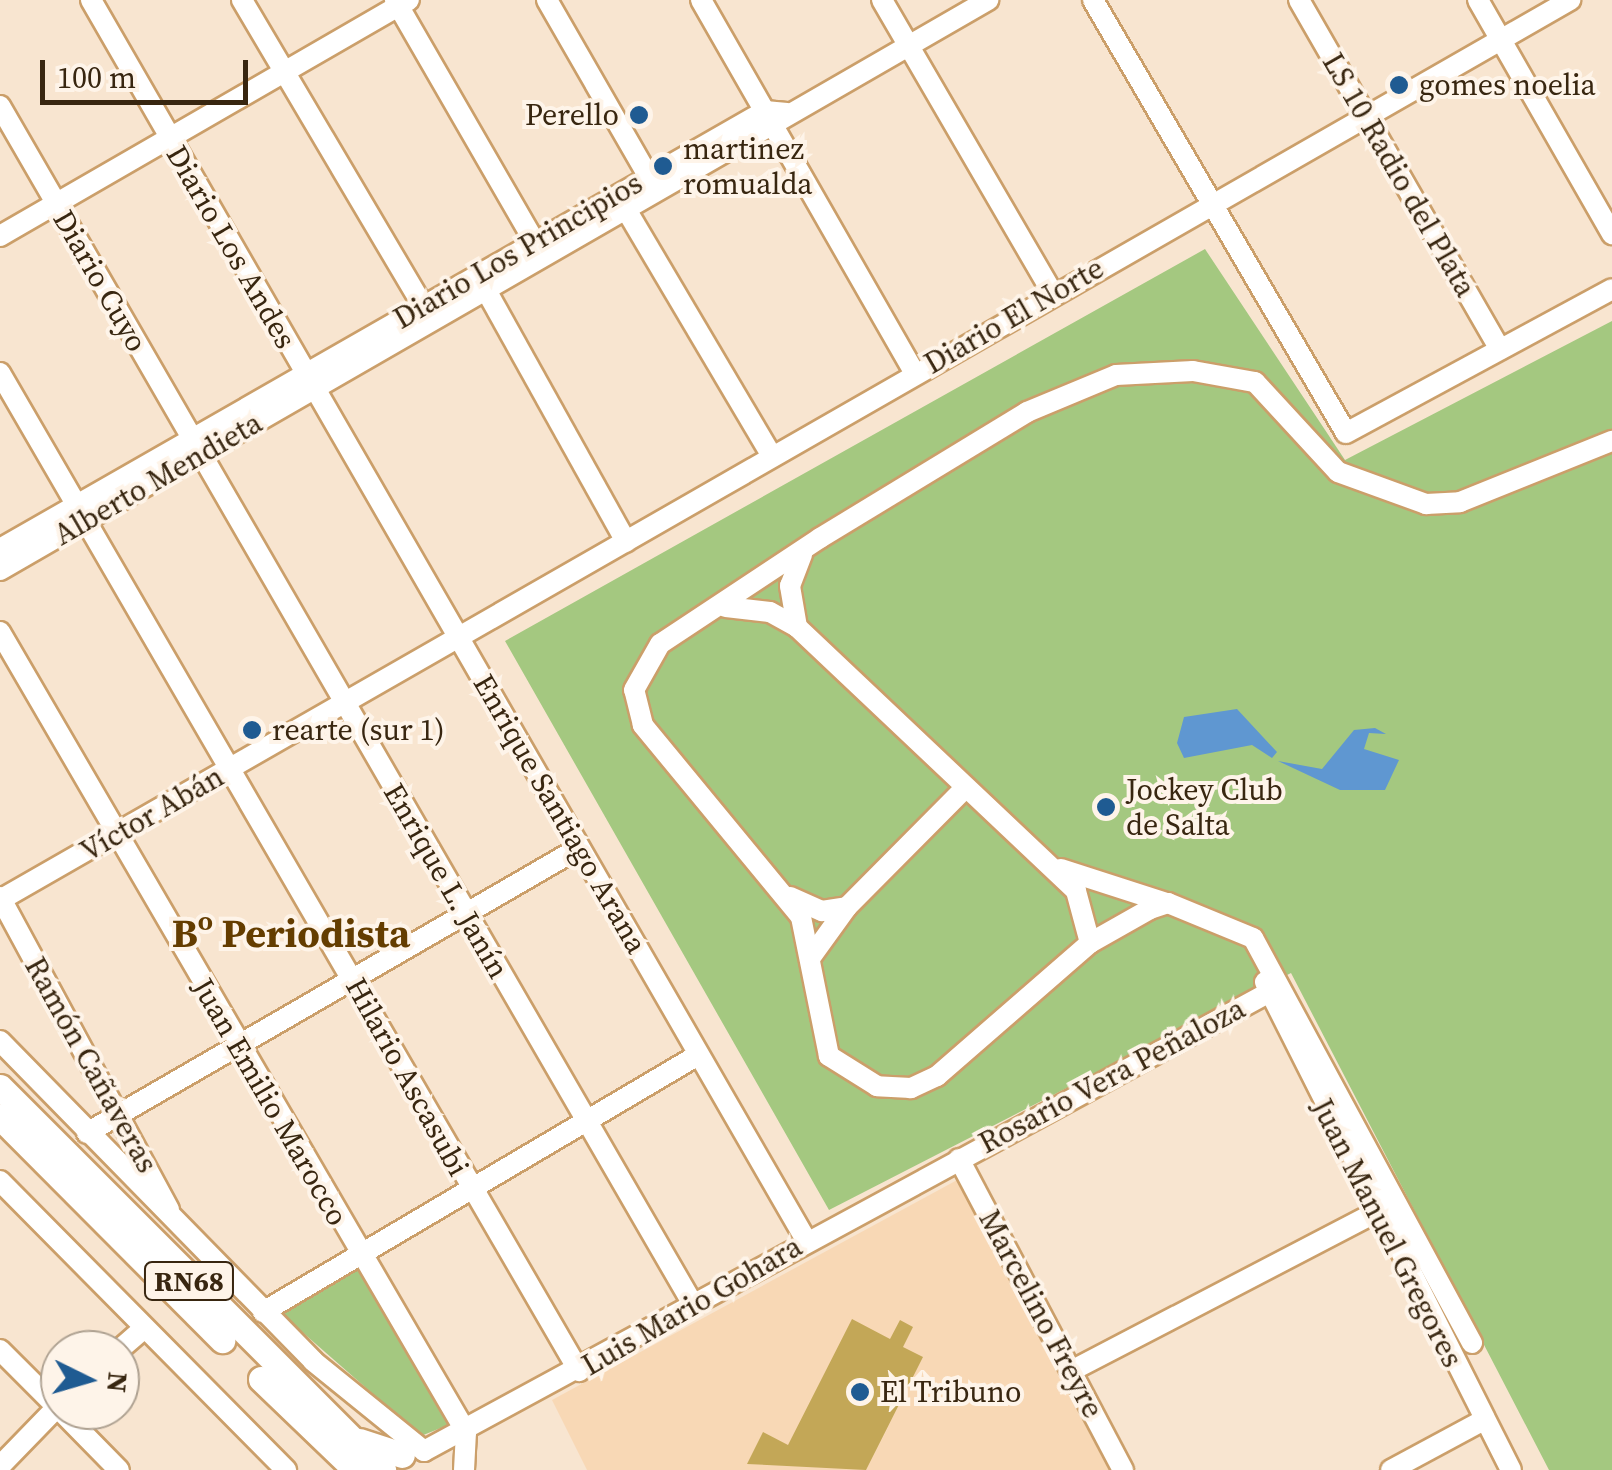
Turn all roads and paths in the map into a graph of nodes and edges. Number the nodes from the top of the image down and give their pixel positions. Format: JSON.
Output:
{"nodes":[{"id":1,"x":91,"y":0,"type":"edge"},
{"id":2,"x":242,"y":0,"type":"edge"},
{"id":3,"x":547,"y":0,"type":"edge"},
{"id":4,"x":701,"y":0,"type":"edge"},
{"id":5,"x":882,"y":0,"type":"edge"},
{"id":6,"x":988,"y":0,"type":"edge"},
{"id":7,"x":1093,"y":0,"type":"edge"},
{"id":8,"x":1299,"y":0,"type":"edge"},
{"id":9,"x":1478,"y":0,"type":"edge"},
{"id":10,"x":1570,"y":0,"type":"edge"},
{"id":11,"x":401,"y":2,"type":"edge"},
{"id":12,"x":1501,"y":41,"type":"junction"},
{"id":13,"x":908,"y":46,"type":"junction"},
{"id":14,"x":284,"y":73,"type":"junction"},
{"id":15,"x":0,"y":106,"type":"edge"},
{"id":16,"x":775,"y":117,"type":"junction"},
{"id":17,"x":1365,"y":118,"type":"junction"},
{"id":18,"x":169,"y":139,"type":"junction"},
{"id":19,"x":653,"y":184,"type":"junction"},
{"id":20,"x":622,"y":202,"type":"junction"},
{"id":21,"x":55,"y":205,"type":"junction"},
{"id":22,"x":1207,"y":207,"type":"junction"},
{"id":23,"x":1612,"y":234,"type":"edge"},
{"id":24,"x":0,"y":236,"type":"edge"},
{"id":25,"x":540,"y":250,"type":"junction"},
{"id":26,"x":1612,"y":289,"type":"edge"},
{"id":27,"x":486,"y":290,"type":"junction"},
{"id":28,"x":1053,"y":294,"type":"junction"},
{"id":29,"x":427,"y":313,"type":"junction"},
{"id":30,"x":1500,"y":349,"type":"junction"},
{"id":31,"x":0,"y":373,"type":"edge"},
{"id":32,"x":915,"y":373,"type":"junction"},
{"id":33,"x":310,"y":380,"type":"junction"},
{"id":34,"x":1612,"y":441,"type":"edge"},
{"id":35,"x":198,"y":446,"type":"junction"},
{"id":36,"x":771,"y":455,"type":"junction"},
{"id":37,"x":84,"y":512,"type":"junction"},
{"id":38,"x":626,"y":542,"type":"junction"},
{"id":39,"x":0,"y":549,"type":"edge"},
{"id":40,"x":802,"y":554,"type":"junction"},
{"id":41,"x":0,"y":570,"type":"edge"},
{"id":42,"x":726,"y":607,"type":"junction"},
{"id":43,"x":798,"y":627,"type":"junction"},
{"id":44,"x":0,"y":632,"type":"edge"},
{"id":45,"x":460,"y":636,"type":"junction"},
{"id":46,"x":343,"y":704,"type":"junction"},
{"id":47,"x":230,"y":770,"type":"junction"},
{"id":48,"x":963,"y":790,"type":"junction"},
{"id":49,"x":115,"y":835,"type":"junction"},
{"id":50,"x":579,"y":848,"type":"junction"},
{"id":51,"x":1046,"y":862,"type":"junction"},
{"id":52,"x":790,"y":897,"type":"junction"},
{"id":53,"x":0,"y":899,"type":"edge"},
{"id":54,"x":1168,"y":903,"type":"junction"},
{"id":55,"x":846,"y":907,"type":"junction"},
{"id":56,"x":466,"y":911,"type":"junction"},
{"id":57,"x":1090,"y":943,"type":"junction"},
{"id":58,"x":1262,"y":946,"type":"junction"},
{"id":59,"x":810,"y":956,"type":"junction"},
{"id":60,"x":350,"y":975,"type":"junction"},
{"id":61,"x":1266,"y":994,"type":"junction"},
{"id":62,"x":0,"y":1041,"type":"edge"},
{"id":63,"x":236,"y":1042,"type":"junction"},
{"id":64,"x":698,"y":1055,"type":"junction"},
{"id":65,"x":0,"y":1087,"type":"edge"},
{"id":66,"x":118,"y":1111,"type":"junction"},
{"id":67,"x":0,"y":1116,"type":"edge"},
{"id":68,"x":584,"y":1122,"type":"junction"},
{"id":69,"x":87,"y":1132,"type":"junction"},
{"id":70,"x":959,"y":1158,"type":"junction"},
{"id":71,"x":0,"y":1182,"type":"edge"},
{"id":72,"x":470,"y":1187,"type":"junction"},
{"id":73,"x":1374,"y":1213,"type":"junction"},
{"id":74,"x":182,"y":1233,"type":"junction"},
{"id":75,"x":806,"y":1240,"type":"junction"},
{"id":76,"x":358,"y":1253,"type":"junction"},
{"id":77,"x":694,"y":1306,"type":"junction"},
{"id":78,"x":263,"y":1312,"type":"junction"},
{"id":79,"x":144,"y":1328,"type":"junction"},
{"id":80,"x":140,"y":1332,"type":"edge"},
{"id":81,"x":1472,"y":1343,"type":"dead end"},
{"id":82,"x":0,"y":1350,"type":"edge"},
{"id":83,"x":579,"y":1370,"type":"junction"},
{"id":84,"x":1071,"y":1371,"type":"junction"},
{"id":85,"x":40,"y":1389,"type":"edge"},
{"id":86,"x":1484,"y":1420,"type":"junction"},
{"id":87,"x":40,"y":1426,"type":"edge"},
{"id":88,"x":81,"y":1430,"type":"edge"},
{"id":89,"x":466,"y":1432,"type":"junction"},
{"id":90,"x":327,"y":1433,"type":"junction"},
{"id":91,"x":387,"y":1464,"type":"edge"},
{"id":92,"x":0,"y":1466,"type":"edge"},
{"id":93,"x":120,"y":1470,"type":"edge"},
{"id":94,"x":286,"y":1470,"type":"edge"},
{"id":95,"x":344,"y":1470,"type":"edge"},
{"id":96,"x":456,"y":1470,"type":"edge"},
{"id":97,"x":464,"y":1470,"type":"edge"},
{"id":98,"x":1123,"y":1470,"type":"edge"},
{"id":99,"x":1391,"y":1470,"type":"edge"},
{"id":100,"x":1512,"y":1470,"type":"edge"}],
"edges":[{"from":1,"to":18,"type":"street","name":"Diario Los Andes"},
{"from":2,"to":14,"type":"street"},
{"from":3,"to":19,"type":"street"},
{"from":4,"to":16,"type":"street"},
{"from":5,"to":13,"type":"street"},
{"from":6,"to":13,"type":"street","name":"Diario Los Principios"},
{"from":7,"to":22,"type":"street"},
{"from":8,"to":17,"type":"street","name":"LS 10 Radio del Plata"},
{"from":9,"to":12,"type":"street"},
{"from":10,"to":12,"type":"street","name":"Diario El Norte"},
{"from":11,"to":14,"type":"street"},
{"from":11,"to":25,"type":"street"},
{"from":12,"to":17,"type":"street","name":"Diario El Norte"},
{"from":12,"to":23,"type":"street"},
{"from":13,"to":16,"type":"street","name":"Diario Los Principios"},
{"from":13,"to":28,"type":"street"},
{"from":14,"to":18,"type":"street"},
{"from":14,"to":29,"type":"street"},
{"from":15,"to":21,"type":"street","name":"Diario Cuyo"},
{"from":16,"to":19,"type":"street","name":"Diario Los Principios"},
{"from":16,"to":32,"type":"street"},
{"from":17,"to":22,"type":"street","name":"Diario El Norte"},
{"from":17,"to":30,"type":"street","name":"LS 10 Radio del Plata"},
{"from":18,"to":21,"type":"street"},
{"from":18,"to":33,"type":"street","name":"Diario Los Andes"},
{"from":19,"to":20,"type":"street","name":"Diario Los Principios"},
{"from":20,"to":25,"type":"street","name":"Diario Los Principios"},
{"from":20,"to":36,"type":"street"},
{"from":21,"to":24,"type":"street"},
{"from":21,"to":35,"type":"street","name":"Diario Cuyo"},
{"from":22,"to":28,"type":"street","name":"Diario El Norte"},
{"from":22,"to":30,"type":"street"},
{"from":25,"to":27,"type":"street","name":"Diario Los Principios"},
{"from":25,"to":29,"type":"street","name":"Diario Los Principios"},
{"from":26,"to":30,"type":"street"},
{"from":27,"to":29,"type":"street","name":"Diario Los Principios"},
{"from":27,"to":38,"type":"street"},
{"from":28,"to":32,"type":"street","name":"Diario El Norte"},
{"from":29,"to":33,"type":"street","name":"Diario Los Principios"},
{"from":31,"to":37,"type":"street","name":"Hilario Ascasubi"},
{"from":32,"to":36,"type":"street","name":"Diario El Norte"},
{"from":33,"to":35,"type":"street","name":"Alberto Mendieta"},
{"from":33,"to":45,"type":"street","name":"Enrique Santiago Arana"},
{"from":34,"to":40,"type":"street"},
{"from":35,"to":37,"type":"street","name":"Alberto Mendieta"},
{"from":35,"to":46,"type":"street","name":"Enrique L. Janín"},
{"from":36,"to":38,"type":"street","name":"Diario El Norte"},
{"from":37,"to":39,"type":"street","name":"Alberto Mendieta"},
{"from":37,"to":41,"type":"street","name":"Alberto Mendieta"},
{"from":37,"to":47,"type":"street","name":"Hilario Ascasubi"},
{"from":38,"to":45,"type":"street","name":"Diario El Norte"},
{"from":40,"to":42,"type":"street"},
{"from":40,"to":43,"type":"street"},
{"from":42,"to":43,"type":"street"},
{"from":42,"to":52,"type":"street"},
{"from":43,"to":48,"type":"street"},
{"from":44,"to":49,"type":"street","name":"Juan Emilio Marocco"},
{"from":45,"to":46,"type":"street","name":"Víctor Abán"},
{"from":45,"to":50,"type":"street","name":"Enrique Santiago Arana"},
{"from":46,"to":47,"type":"street","name":"Víctor Abán"},
{"from":46,"to":56,"type":"street","name":"Enrique L. Janín"},
{"from":47,"to":49,"type":"street","name":"Víctor Abán"},
{"from":47,"to":60,"type":"street","name":"Hilario Ascasubi"},
{"from":48,"to":51,"type":"street"},
{"from":48,"to":55,"type":"street"},
{"from":49,"to":53,"type":"street","name":"Víctor Abán"},
{"from":49,"to":63,"type":"street","name":"Juan Emilio Marocco"},
{"from":50,"to":56,"type":"street"},
{"from":50,"to":64,"type":"street","name":"Enrique Santiago Arana"},
{"from":51,"to":54,"type":"street"},
{"from":51,"to":57,"type":"street"},
{"from":52,"to":55,"type":"street"},
{"from":52,"to":59,"type":"street"},
{"from":53,"to":66,"type":"street","name":"Ramón Cañaveras"},
{"from":54,"to":57,"type":"street"},
{"from":54,"to":58,"type":"street"},
{"from":55,"to":59,"type":"street"},
{"from":56,"to":60,"type":"street"},
{"from":56,"to":68,"type":"street","name":"Enrique L. Janín"},
{"from":57,"to":59,"type":"street"},
{"from":58,"to":61,"type":"street"},
{"from":58,"to":81,"type":"street"},
{"from":60,"to":63,"type":"street"},
{"from":60,"to":72,"type":"street","name":"Hilario Ascasubi"},
{"from":61,"to":70,"type":"street","name":"Rosario Vera Peñaloza"},
{"from":61,"to":73,"type":"street","name":"Juan Manuel Gregores"},
{"from":62,"to":69,"type":"street"},
{"from":63,"to":66,"type":"street"},
{"from":63,"to":76,"type":"street","name":"Juan Emilio Marocco"},
{"from":64,"to":68,"type":"street"},
{"from":64,"to":75,"type":"street","name":"Enrique Santiago Arana"},
{"from":65,"to":90,"type":"main road","number":"RN68"},
{"from":66,"to":69,"type":"street"},
{"from":66,"to":74,"type":"street","name":"Ramón Cañaveras"},
{"from":67,"to":90,"type":"main road","number":"RN68"},
{"from":68,"to":72,"type":"street"},
{"from":68,"to":77,"type":"street","name":"Enrique L. Janín"},
{"from":69,"to":74,"type":"street"},
{"from":70,"to":75,"type":"street","name":"Luis Mario Gohara"},
{"from":70,"to":84,"type":"street","name":"Marcelino Freyre"},
{"from":71,"to":79,"type":"street"},
{"from":72,"to":76,"type":"street"},
{"from":72,"to":83,"type":"street","name":"Hilario Ascasubi"},
{"from":73,"to":84,"type":"street"},
{"from":73,"to":86,"type":"street","name":"Juan Manuel Gregores"},
{"from":74,"to":78,"type":"street"},
{"from":75,"to":77,"type":"street","name":"Luis Mario Gohara"},
{"from":76,"to":78,"type":"street"},
{"from":76,"to":89,"type":"street","name":"Juan Emilio Marocco"},
{"from":77,"to":83,"type":"street","name":"Luis Mario Gohara"},
{"from":78,"to":91,"type":"street"},
{"from":79,"to":80,"type":"street"},
{"from":79,"to":94,"type":"street"},
{"from":82,"to":85,"type":"street"},
{"from":83,"to":89,"type":"street","name":"Luis Mario Gohara"},
{"from":84,"to":98,"type":"street","name":"Marcelino Freyre"},
{"from":86,"to":99,"type":"street"},
{"from":86,"to":100,"type":"street","name":"Juan Manuel Gregores"},
{"from":87,"to":92,"type":"street"},
{"from":88,"to":93,"type":"street"},
{"from":89,"to":91,"type":"street","name":"Luis Mario Gohara"},
{"from":89,"to":97,"type":"street"},
{"from":90,"to":91,"type":"main road","number":"RN68"},
{"from":90,"to":91,"type":"main road"},
{"from":90,"to":95,"type":"main road"},
{"from":91,"to":96,"type":"street"}]}
